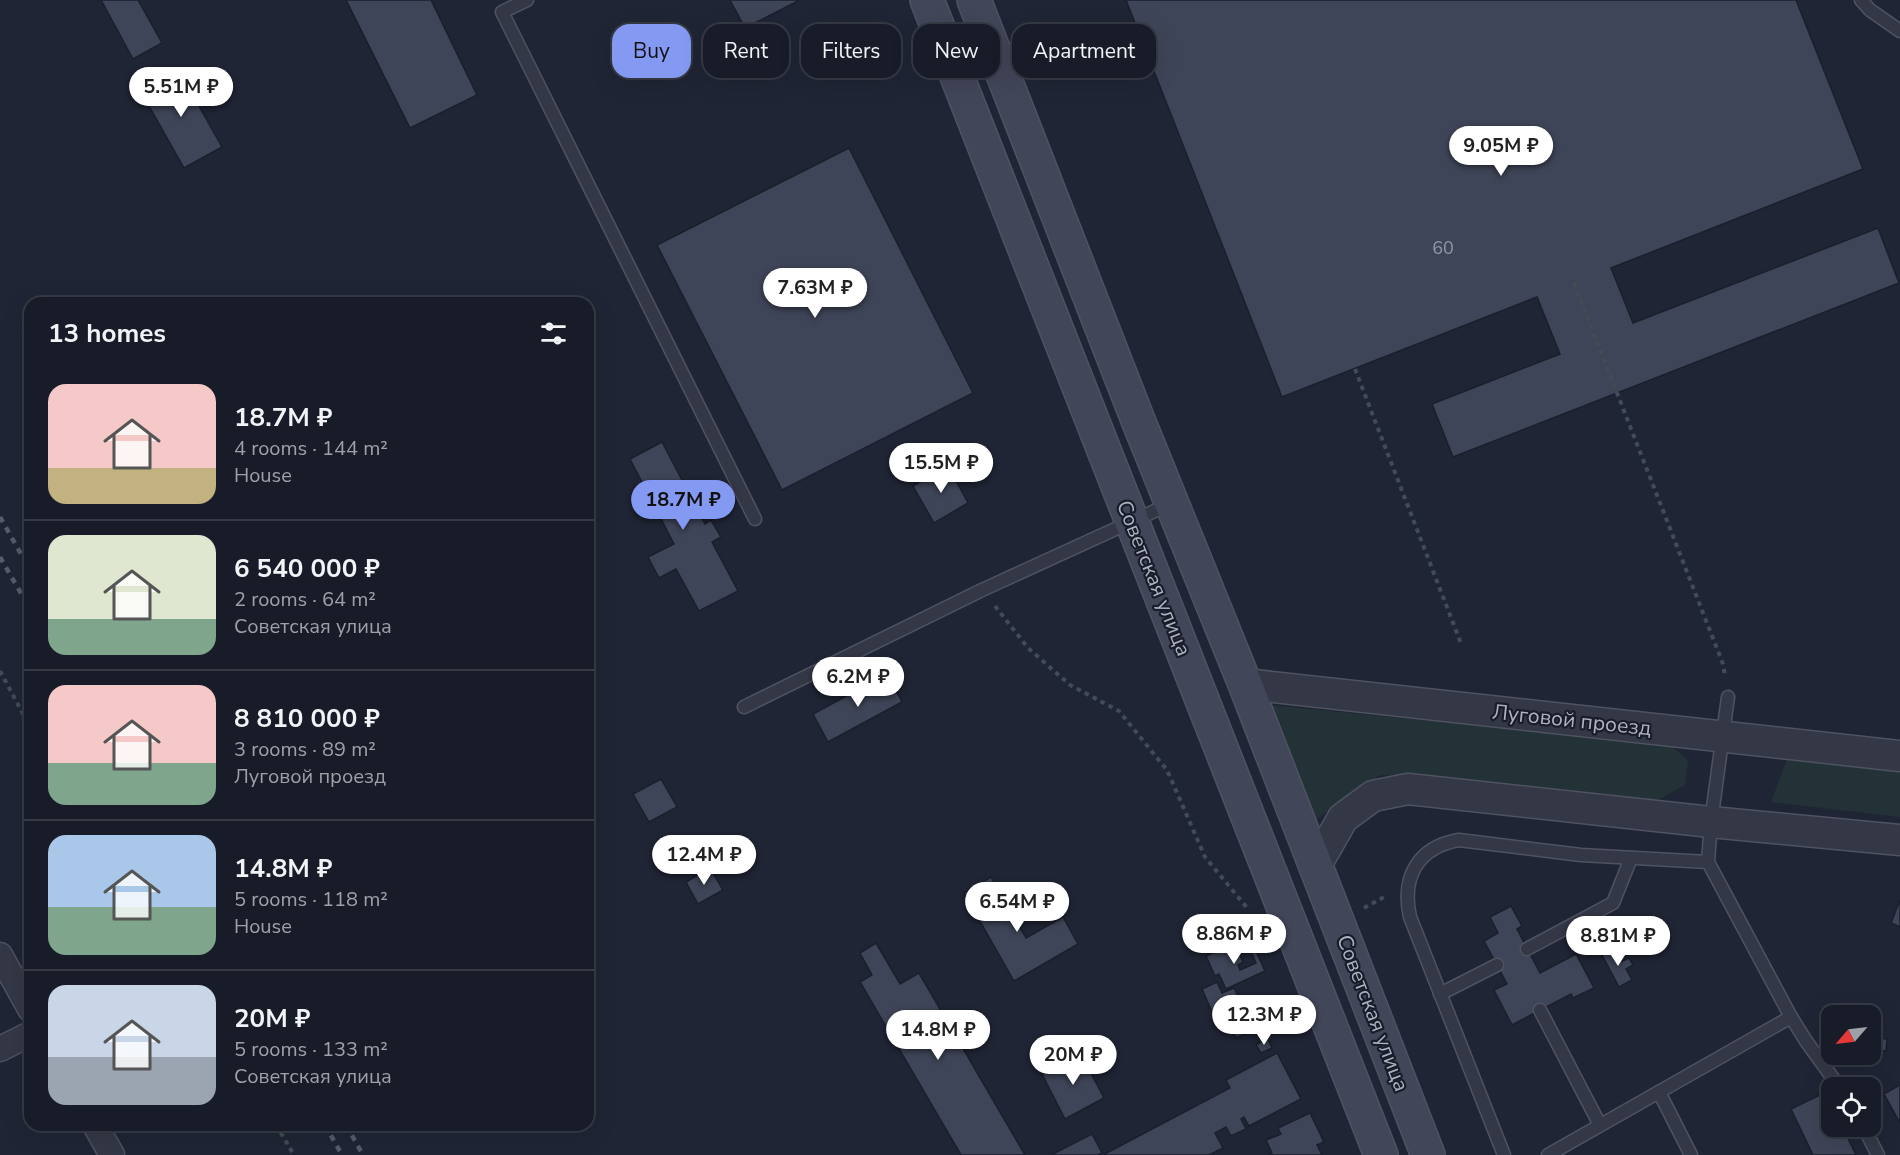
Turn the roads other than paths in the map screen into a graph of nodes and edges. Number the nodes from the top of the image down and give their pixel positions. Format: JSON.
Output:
{"nodes":[{"id":1,"x":527,"y":0,"type":"edge"},
{"id":2,"x":927,"y":0,"type":"edge"},
{"id":3,"x":974,"y":0,"type":"edge"},
{"id":4,"x":1861,"y":0,"type":"edge"},
{"id":5,"x":1900,"y":31,"type":"edge"},
{"id":6,"x":1172,"y":503,"type":"junction"},
{"id":7,"x":755,"y":519,"type":"dead end"},
{"id":8,"x":1131,"y":521,"type":"junction"},
{"id":9,"x":1245,"y":684,"type":"junction"},
{"id":10,"x":1728,"y":697,"type":"road end"},
{"id":11,"x":744,"y":707,"type":"dead end"},
{"id":12,"x":1723,"y":737,"type":"junction"},
{"id":13,"x":1900,"y":756,"type":"edge"},
{"id":14,"x":1711,"y":822,"type":"junction"},
{"id":15,"x":1900,"y":840,"type":"edge"},
{"id":16,"x":1631,"y":858,"type":"junction"},
{"id":17,"x":1708,"y":862,"type":"junction"},
{"id":18,"x":1316,"y":865,"type":"junction"},
{"id":19,"x":1527,"y":949,"type":"dead end"},
{"id":20,"x":0,"y":955,"type":"edge"},
{"id":21,"x":1497,"y":965,"type":"dead end"},
{"id":22,"x":1440,"y":994,"type":"junction"},
{"id":23,"x":24,"y":998,"type":"edge"},
{"id":24,"x":1540,"y":1011,"type":"dead end"},
{"id":25,"x":1791,"y":1017,"type":"junction"},
{"id":26,"x":24,"y":1037,"type":"edge"},
{"id":27,"x":0,"y":1049,"type":"edge"},
{"id":28,"x":1832,"y":1077,"type":"edge"},
{"id":29,"x":1659,"y":1092,"type":"junction"},
{"id":30,"x":1600,"y":1125,"type":"junction"},
{"id":31,"x":98,"y":1131,"type":"edge"},
{"id":32,"x":1869,"y":1137,"type":"edge"},
{"id":33,"x":111,"y":1155,"type":"edge"},
{"id":34,"x":1381,"y":1155,"type":"edge"},
{"id":35,"x":1428,"y":1155,"type":"edge"},
{"id":36,"x":1504,"y":1155,"type":"edge"},
{"id":37,"x":1548,"y":1155,"type":"edge"},
{"id":38,"x":1691,"y":1155,"type":"edge"},
{"id":39,"x":1878,"y":1155,"type":"edge"}],
"edges":[{"from":1,"to":7,"type":"lane"},
{"from":2,"to":8,"type":"main road","name":"Советская улица"},
{"from":3,"to":6,"type":"main road","name":"Советская улица"},
{"from":4,"to":5,"type":"lane"},
{"from":6,"to":8,"type":"lane"},
{"from":6,"to":9,"type":"main road","name":"Советская улица"},
{"from":8,"to":11,"type":"lane"},
{"from":8,"to":34,"type":"main road","name":"Советская улица"},
{"from":9,"to":12,"type":"street","name":"Луговой проезд"},
{"from":9,"to":18,"type":"main road","name":"Советская улица"},
{"from":10,"to":12,"type":"lane"},
{"from":12,"to":13,"type":"street","name":"Луговой проезд"},
{"from":12,"to":14,"type":"lane"},
{"from":14,"to":15,"type":"street"},
{"from":14,"to":17,"type":"lane"},
{"from":14,"to":18,"type":"street"},
{"from":16,"to":17,"type":"lane"},
{"from":16,"to":19,"type":"lane"},
{"from":16,"to":22,"type":"lane"},
{"from":17,"to":25,"type":"lane"},
{"from":18,"to":35,"type":"main road","name":"Советская улица"},
{"from":20,"to":23,"type":"street"},
{"from":21,"to":22,"type":"lane"},
{"from":22,"to":36,"type":"lane"},
{"from":24,"to":30,"type":"lane"},
{"from":25,"to":28,"type":"lane"},
{"from":25,"to":29,"type":"lane"},
{"from":26,"to":27,"type":"street"},
{"from":29,"to":30,"type":"lane"},
{"from":29,"to":38,"type":"lane"},
{"from":30,"to":37,"type":"lane"},
{"from":31,"to":33,"type":"street"},
{"from":32,"to":39,"type":"lane"}]}
